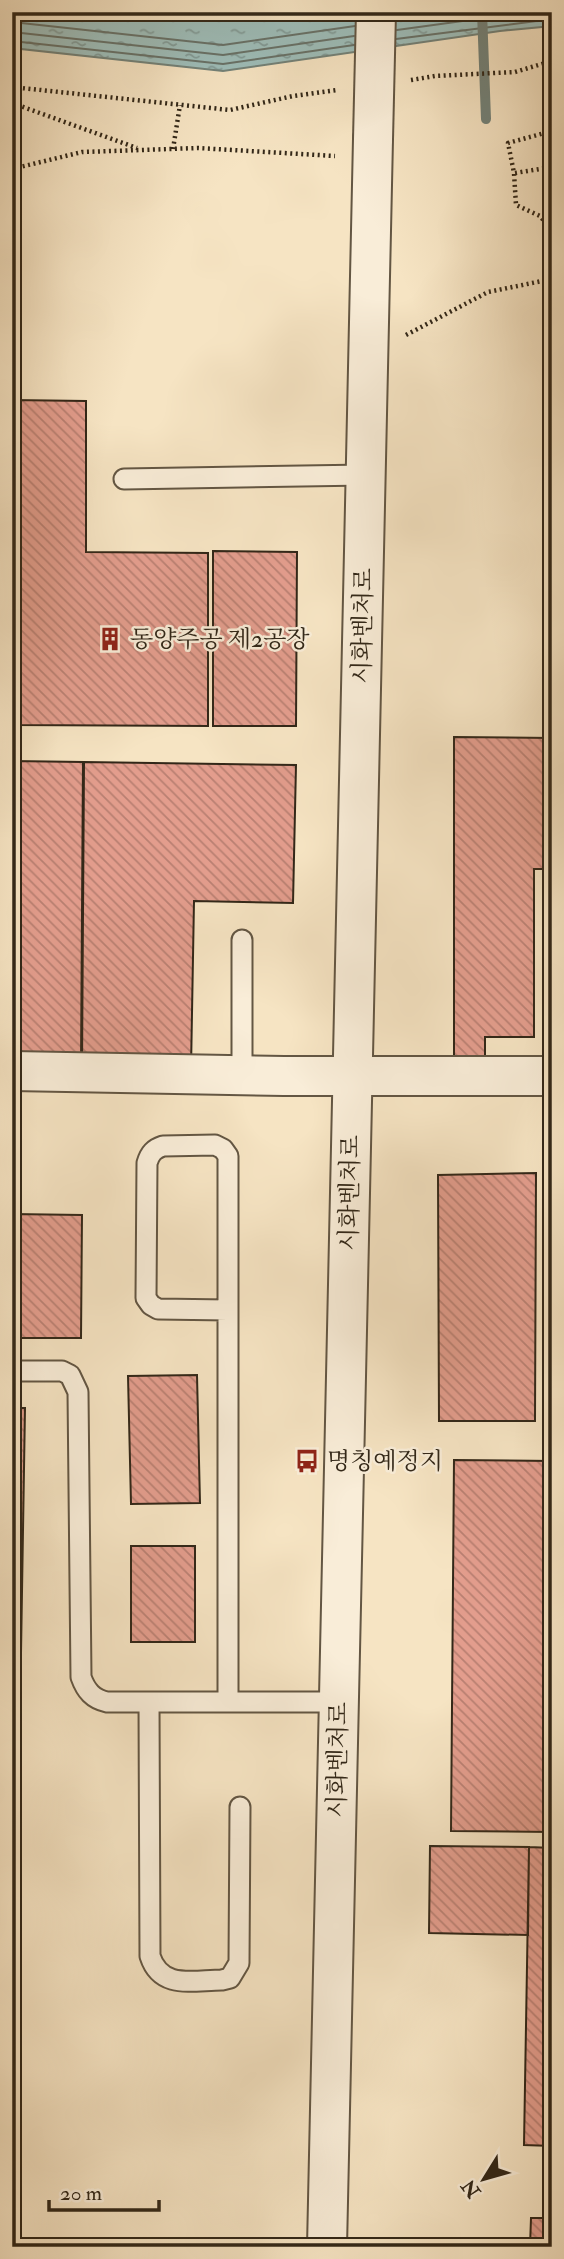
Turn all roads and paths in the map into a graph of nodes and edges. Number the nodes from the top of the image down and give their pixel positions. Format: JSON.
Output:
{"nodes":[{"id":1,"x":376,"y":12,"type":"edge"},
{"id":2,"x":552,"y":61,"type":"edge"},
{"id":3,"x":409,"y":80,"type":"dead end"},
{"id":4,"x":12,"y":87,"type":"edge"},
{"id":5,"x":344,"y":89,"type":"dead end"},
{"id":6,"x":12,"y":103,"type":"edge"},
{"id":7,"x":180,"y":105,"type":"junction"},
{"id":8,"x":552,"y":131,"type":"edge"},
{"id":9,"x":373,"y":148,"type":"junction"},
{"id":10,"x":173,"y":149,"type":"junction"},
{"id":11,"x":141,"y":150,"type":"junction"},
{"id":12,"x":552,"y":167,"type":"edge"},
{"id":13,"x":12,"y":169,"type":"edge"},
{"id":14,"x":514,"y":173,"type":"junction"},
{"id":15,"x":552,"y":231,"type":"edge"},
{"id":16,"x":552,"y":279,"type":"edge"},
{"id":17,"x":368,"y":355,"type":"junction"},
{"id":18,"x":366,"y":475,"type":"junction"},
{"id":19,"x":124,"y":479,"type":"dead end"},
{"id":20,"x":242,"y":940,"type":"dead end"},
{"id":21,"x":12,"y":1071,"type":"edge"},
{"id":22,"x":353,"y":1074,"type":"junction"},
{"id":23,"x":243,"y":1075,"type":"junction"},
{"id":24,"x":552,"y":1076,"type":"edge"},
{"id":25,"x":228,"y":1310,"type":"junction"},
{"id":26,"x":12,"y":1371,"type":"edge"},
{"id":27,"x":149,"y":1702,"type":"junction"},
{"id":28,"x":228,"y":1702,"type":"junction"},
{"id":29,"x":339,"y":1702,"type":"junction"},
{"id":30,"x":240,"y":1807,"type":"dead end"},
{"id":31,"x":327,"y":2247,"type":"edge"}],
"edges":[{"from":1,"to":9,"type":"street","name":"시화벤처로","bridge":true},
{"from":2,"to":3,"type":"path"},
{"from":4,"to":7,"type":"path"},
{"from":5,"to":7,"type":"path"},
{"from":6,"to":11,"type":"path"},
{"from":7,"to":10,"type":"path"},
{"from":8,"to":14,"type":"path"},
{"from":9,"to":10,"type":"path"},
{"from":9,"to":17,"type":"street","name":"시화벤처로"},
{"from":10,"to":11,"type":"path"},
{"from":11,"to":13,"type":"path"},
{"from":12,"to":14,"type":"path"},
{"from":14,"to":15,"type":"path"},
{"from":16,"to":17,"type":"path"},
{"from":17,"to":18,"type":"street","name":"시화벤처로"},
{"from":18,"to":19,"type":"lane"},
{"from":18,"to":22,"type":"street","name":"시화벤처로"},
{"from":20,"to":23,"type":"lane"},
{"from":21,"to":23,"type":"street"},
{"from":22,"to":23,"type":"street"},
{"from":22,"to":24,"type":"street"},
{"from":22,"to":29,"type":"street","name":"시화벤처로"},
{"from":25,"to":25,"type":"lane"},
{"from":25,"to":28,"type":"lane"},
{"from":26,"to":27,"type":"lane"},
{"from":27,"to":28,"type":"lane"},
{"from":27,"to":30,"type":"lane"},
{"from":28,"to":29,"type":"lane"},
{"from":29,"to":31,"type":"street","name":"시화벤처로"}]}
